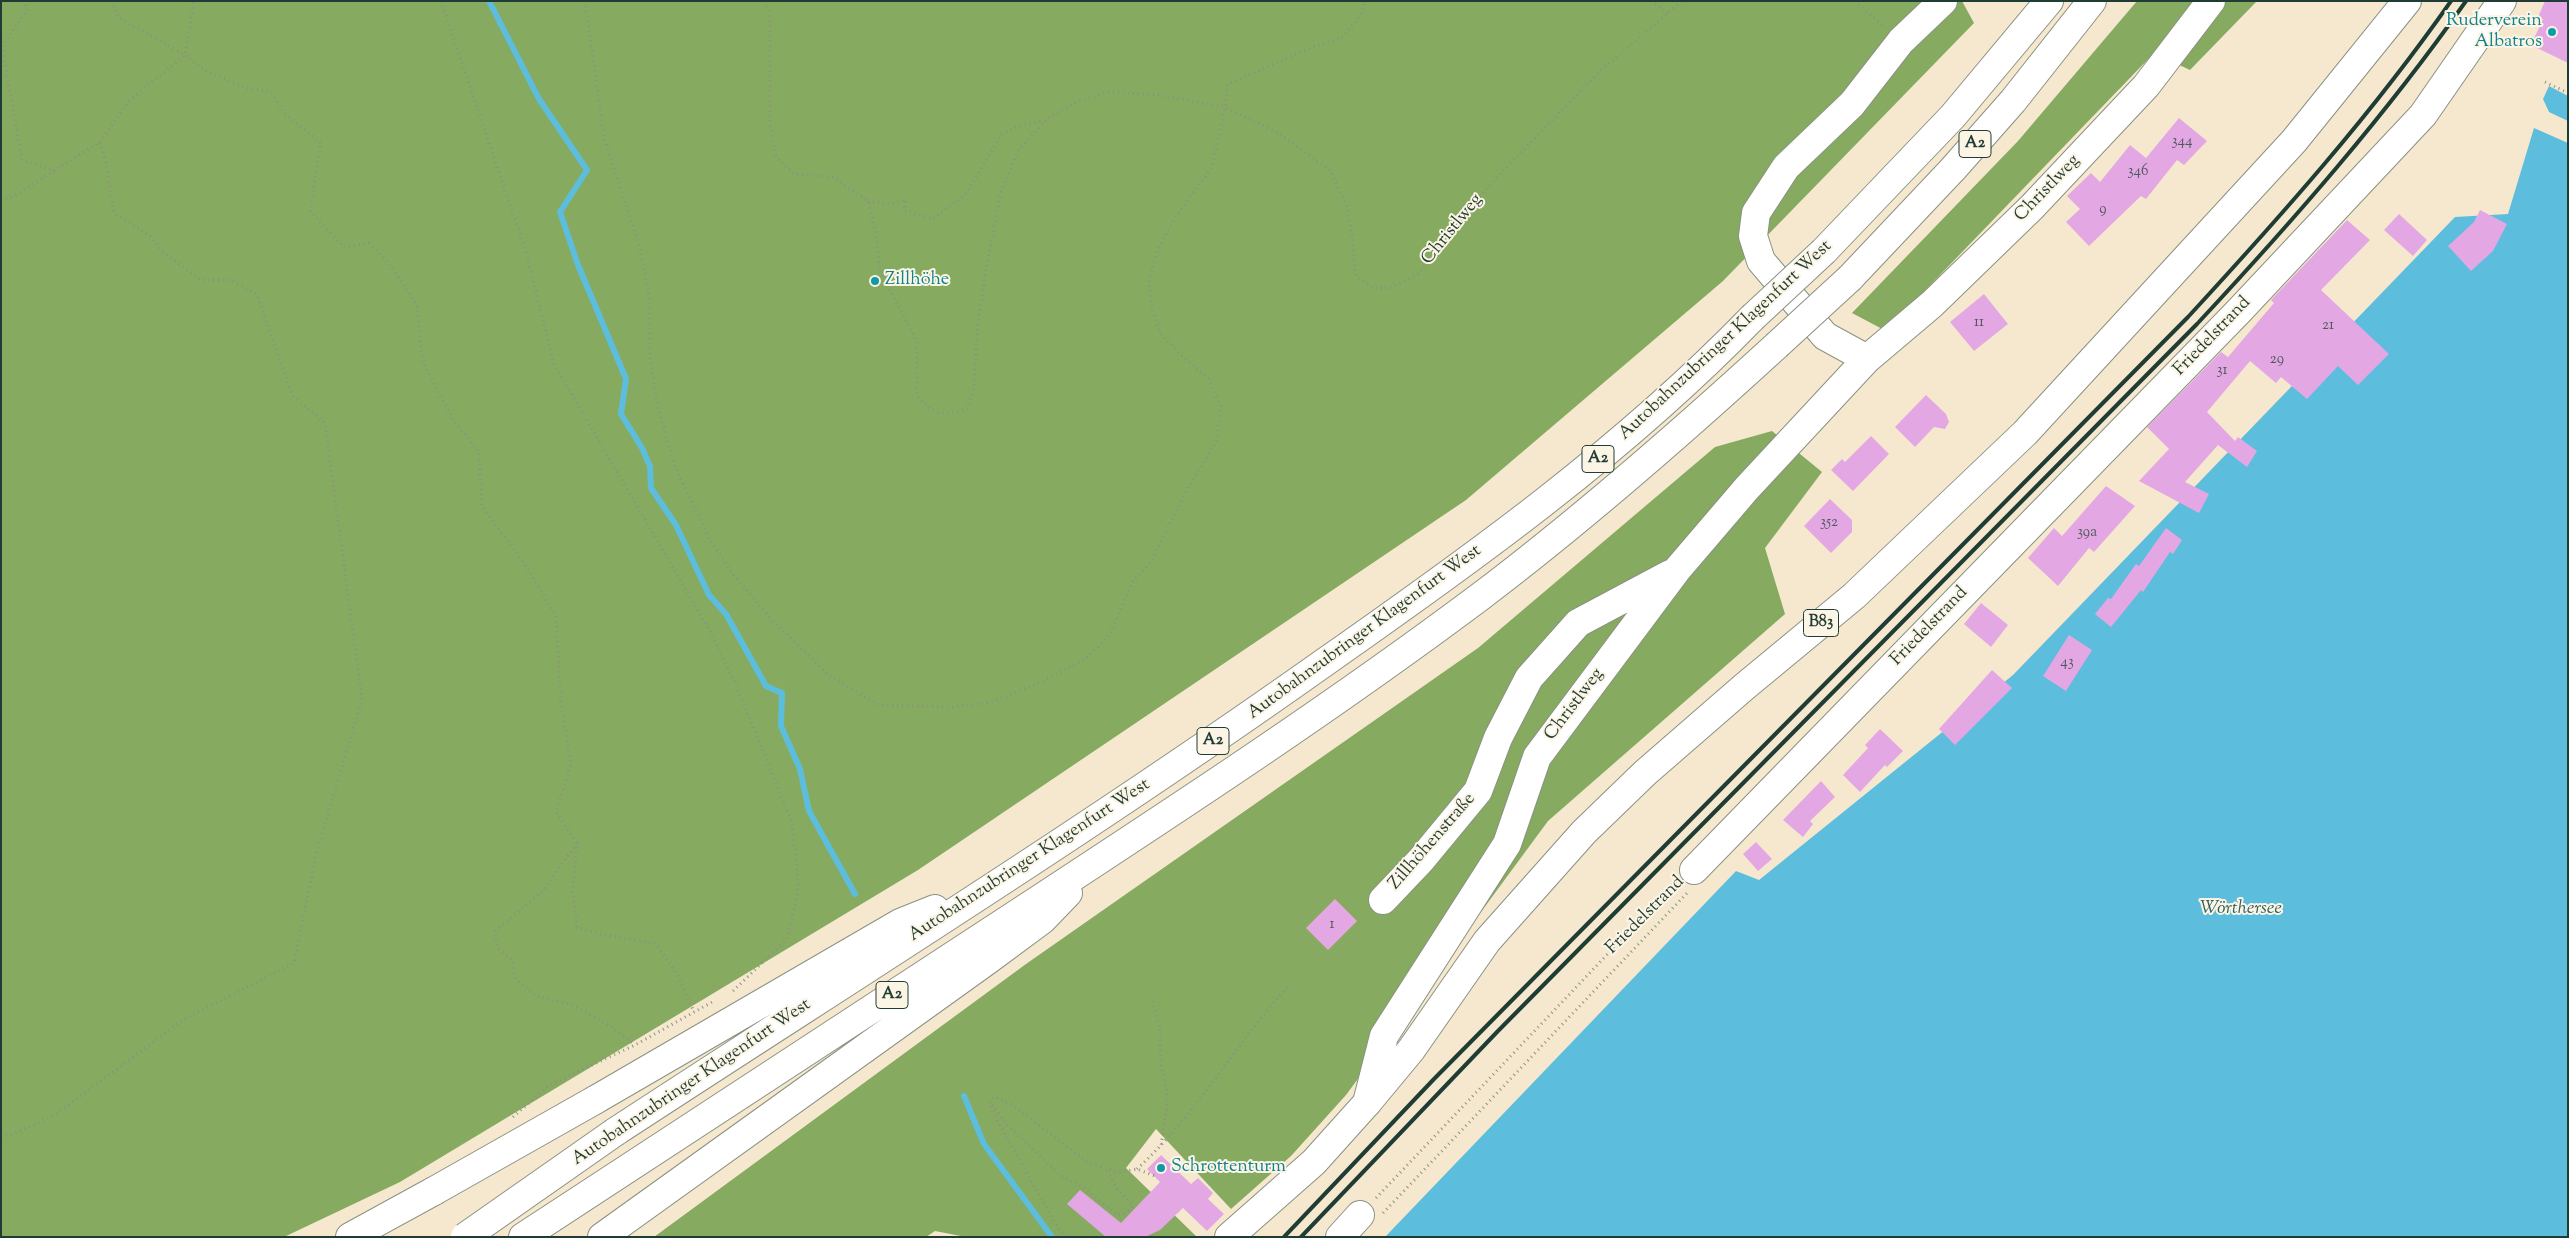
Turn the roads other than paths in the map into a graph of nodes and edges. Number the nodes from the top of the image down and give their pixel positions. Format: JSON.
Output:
{"nodes":[{"id":1,"x":1943,"y":1,"type":"edge"},
{"id":2,"x":2049,"y":1,"type":"edge"},
{"id":3,"x":2092,"y":1,"type":"edge"},
{"id":4,"x":2211,"y":1,"type":"edge"},
{"id":5,"x":2407,"y":1,"type":"edge"},
{"id":6,"x":2502,"y":1,"type":"edge"},
{"id":7,"x":1867,"y":359,"type":"junction"},
{"id":8,"x":1676,"y":571,"type":"junction"},
{"id":9,"x":1098,"y":860,"type":"junction"},
{"id":10,"x":1694,"y":870,"type":"road end"},
{"id":11,"x":990,"y":887,"type":"junction"},
{"id":12,"x":1383,"y":900,"type":"dead end"},
{"id":13,"x":1367,"y":1103,"type":"junction"},
{"id":14,"x":1360,"y":1215,"type":"road end"},
{"id":15,"x":350,"y":1237,"type":"edge"},
{"id":16,"x":465,"y":1237,"type":"edge"},
{"id":17,"x":524,"y":1237,"type":"edge"},
{"id":18,"x":602,"y":1237,"type":"edge"},
{"id":19,"x":1229,"y":1237,"type":"edge"},
{"id":20,"x":1340,"y":1237,"type":"edge"}],
"edges":[{"from":1,"to":7,"type":"main road"},
{"from":2,"to":11,"type":"main road","name":"Autobahnzubringer Klagenfurt West","number":"A2","bridge":true},
{"from":3,"to":9,"type":"main road","name":"Autobahnzubringer Klagenfurt West","number":"A2","bridge":true},
{"from":4,"to":7,"type":"main road","name":"Christlweg"},
{"from":5,"to":13,"type":"main road","number":"B83"},
{"from":6,"to":10,"type":"main road","name":"Friedelstrand"},
{"from":7,"to":8,"type":"main road","name":"Christlweg"},
{"from":8,"to":12,"type":"main road","name":"Zillhöhenstraße"},
{"from":8,"to":13,"type":"main road","name":"Christlweg"},
{"from":9,"to":17,"type":"main road","name":"Autobahnzubringer Klagenfurt West","number":"A2"},
{"from":9,"to":18,"type":"main road"},
{"from":11,"to":15,"type":"main road","bridge":true},
{"from":11,"to":16,"type":"main road","name":"Autobahnzubringer Klagenfurt West","number":"A2","bridge":true},
{"from":13,"to":19,"type":"main road","number":"B83"},
{"from":14,"to":20,"type":"main road"}]}
